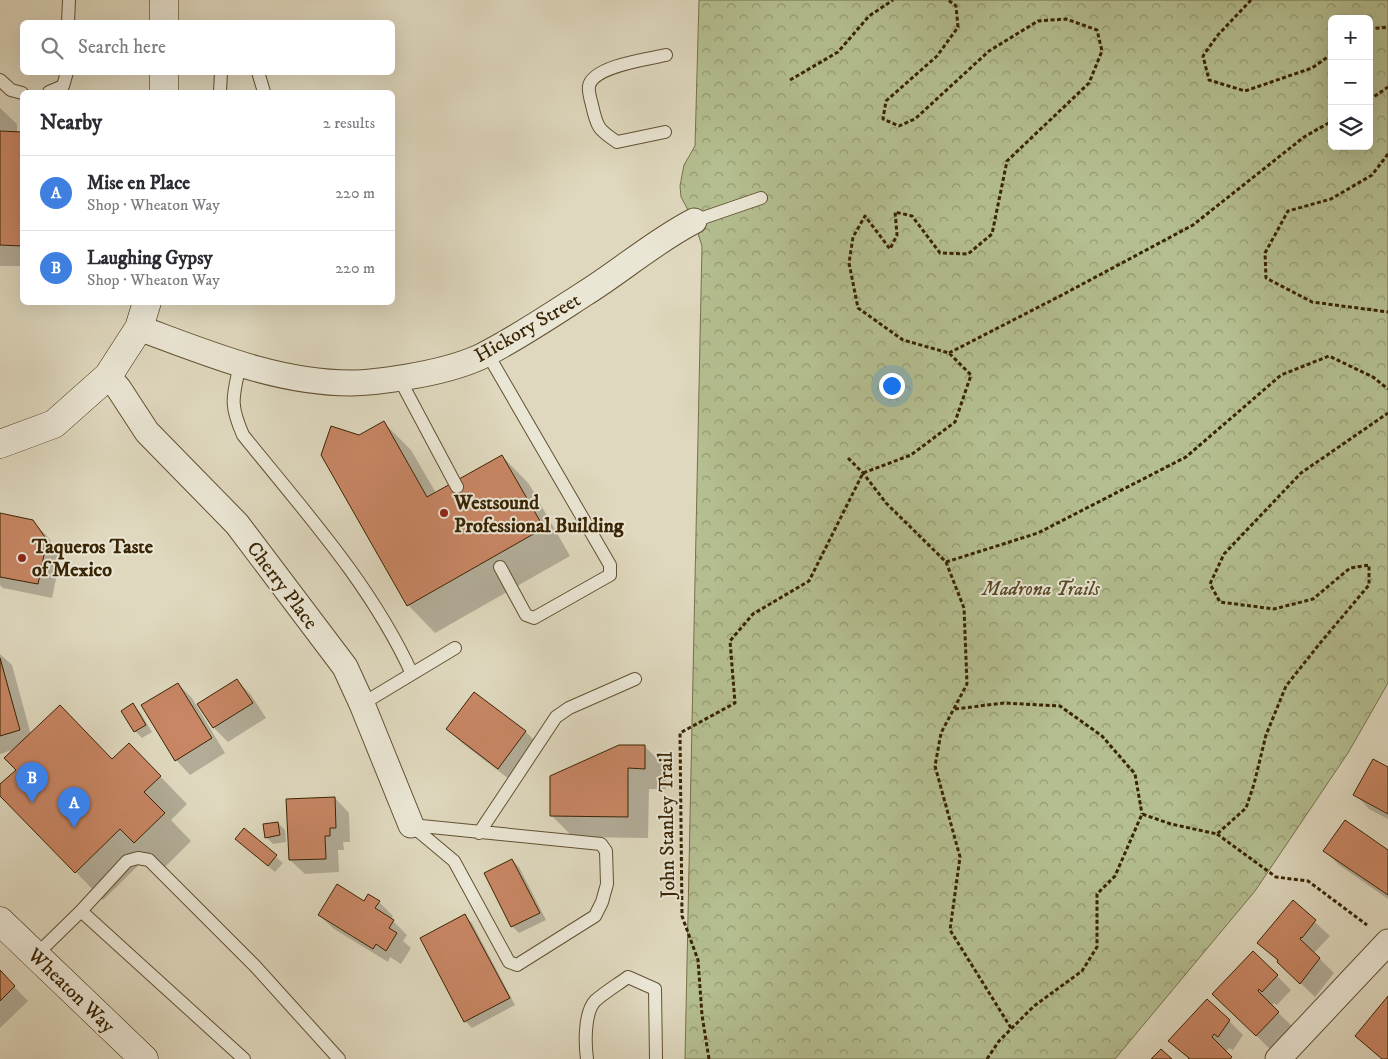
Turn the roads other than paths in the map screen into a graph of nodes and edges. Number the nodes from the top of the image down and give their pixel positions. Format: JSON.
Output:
{"nodes":[{"id":1,"x":69,"y":0,"type":"edge"},
{"id":2,"x":164,"y":0,"type":"edge"},
{"id":3,"x":68,"y":20,"type":"edge"},
{"id":4,"x":164,"y":20,"type":"edge"},
{"id":5,"x":666,"y":55,"type":"dead end"},
{"id":6,"x":66,"y":75,"type":"edge"},
{"id":7,"x":164,"y":75,"type":"edge"},
{"id":8,"x":221,"y":75,"type":"edge"},
{"id":9,"x":259,"y":75,"type":"edge"},
{"id":10,"x":0,"y":80,"type":"edge"},
{"id":11,"x":54,"y":90,"type":"edge"},
{"id":12,"x":164,"y":90,"type":"edge"},
{"id":13,"x":220,"y":90,"type":"edge"},
{"id":14,"x":263,"y":90,"type":"edge"},
{"id":15,"x":20,"y":92,"type":"edge"},
{"id":16,"x":665,"y":132,"type":"dead end"},
{"id":17,"x":761,"y":198,"type":"dead end"},
{"id":18,"x":694,"y":221,"type":"joint"},
{"id":19,"x":143,"y":315,"type":"edge"},
{"id":20,"x":487,"y":353,"type":"junction"},
{"id":21,"x":240,"y":364,"type":"junction"},
{"id":22,"x":108,"y":376,"type":"junction"},
{"id":23,"x":399,"y":378,"type":"junction"},
{"id":24,"x":0,"y":444,"type":"edge"},
{"id":25,"x":457,"y":487,"type":"dead end"},
{"id":26,"x":500,"y":567,"type":"dead end"},
{"id":27,"x":455,"y":648,"type":"dead end"},
{"id":28,"x":412,"y":674,"type":"junction"},
{"id":29,"x":635,"y":679,"type":"dead end"},
{"id":30,"x":362,"y":704,"type":"junction"},
{"id":31,"x":411,"y":825,"type":"junction"},
{"id":32,"x":479,"y":833,"type":"junction"},
{"id":33,"x":80,"y":911,"type":"junction"},
{"id":34,"x":0,"y":921,"type":"edge"},
{"id":35,"x":1388,"y":942,"type":"edge"},
{"id":36,"x":36,"y":956,"type":"junction"},
{"id":37,"x":144,"y":1059,"type":"edge"},
{"id":38,"x":244,"y":1059,"type":"edge"},
{"id":39,"x":338,"y":1059,"type":"edge"},
{"id":40,"x":587,"y":1059,"type":"edge"},
{"id":41,"x":656,"y":1059,"type":"edge"},
{"id":42,"x":1278,"y":1059,"type":"edge"}],
"edges":[{"from":1,"to":3,"type":"lane"},
{"from":2,"to":4,"type":"street"},
{"from":5,"to":16,"type":"lane"},
{"from":6,"to":11,"type":"lane"},
{"from":7,"to":12,"type":"street"},
{"from":8,"to":13,"type":"lane"},
{"from":9,"to":14,"type":"lane"},
{"from":10,"to":15,"type":"lane"},
{"from":17,"to":18,"type":"lane"},
{"from":18,"to":20,"type":"street","name":"Hickory Street"},
{"from":19,"to":21,"type":"street","name":"Hickory Street"},
{"from":19,"to":22,"type":"street"},
{"from":20,"to":23,"type":"street","name":"Hickory Street"},
{"from":20,"to":26,"type":"lane"},
{"from":21,"to":23,"type":"street","name":"Hickory Street"},
{"from":21,"to":28,"type":"lane"},
{"from":22,"to":24,"type":"street"},
{"from":22,"to":30,"type":"street","name":"Cherry Place"},
{"from":23,"to":25,"type":"lane"},
{"from":27,"to":28,"type":"lane"},
{"from":28,"to":30,"type":"lane"},
{"from":29,"to":32,"type":"lane"},
{"from":30,"to":31,"type":"street","name":"Cherry Place"},
{"from":31,"to":32,"type":"lane"},
{"from":31,"to":32,"type":"lane"},
{"from":33,"to":36,"type":"lane"},
{"from":33,"to":38,"type":"lane"},
{"from":33,"to":39,"type":"lane"},
{"from":34,"to":36,"type":"street","name":"Wheaton Way"},
{"from":35,"to":42,"type":"street"},
{"from":36,"to":37,"type":"street","name":"Wheaton Way"},
{"from":40,"to":41,"type":"lane"}]}
